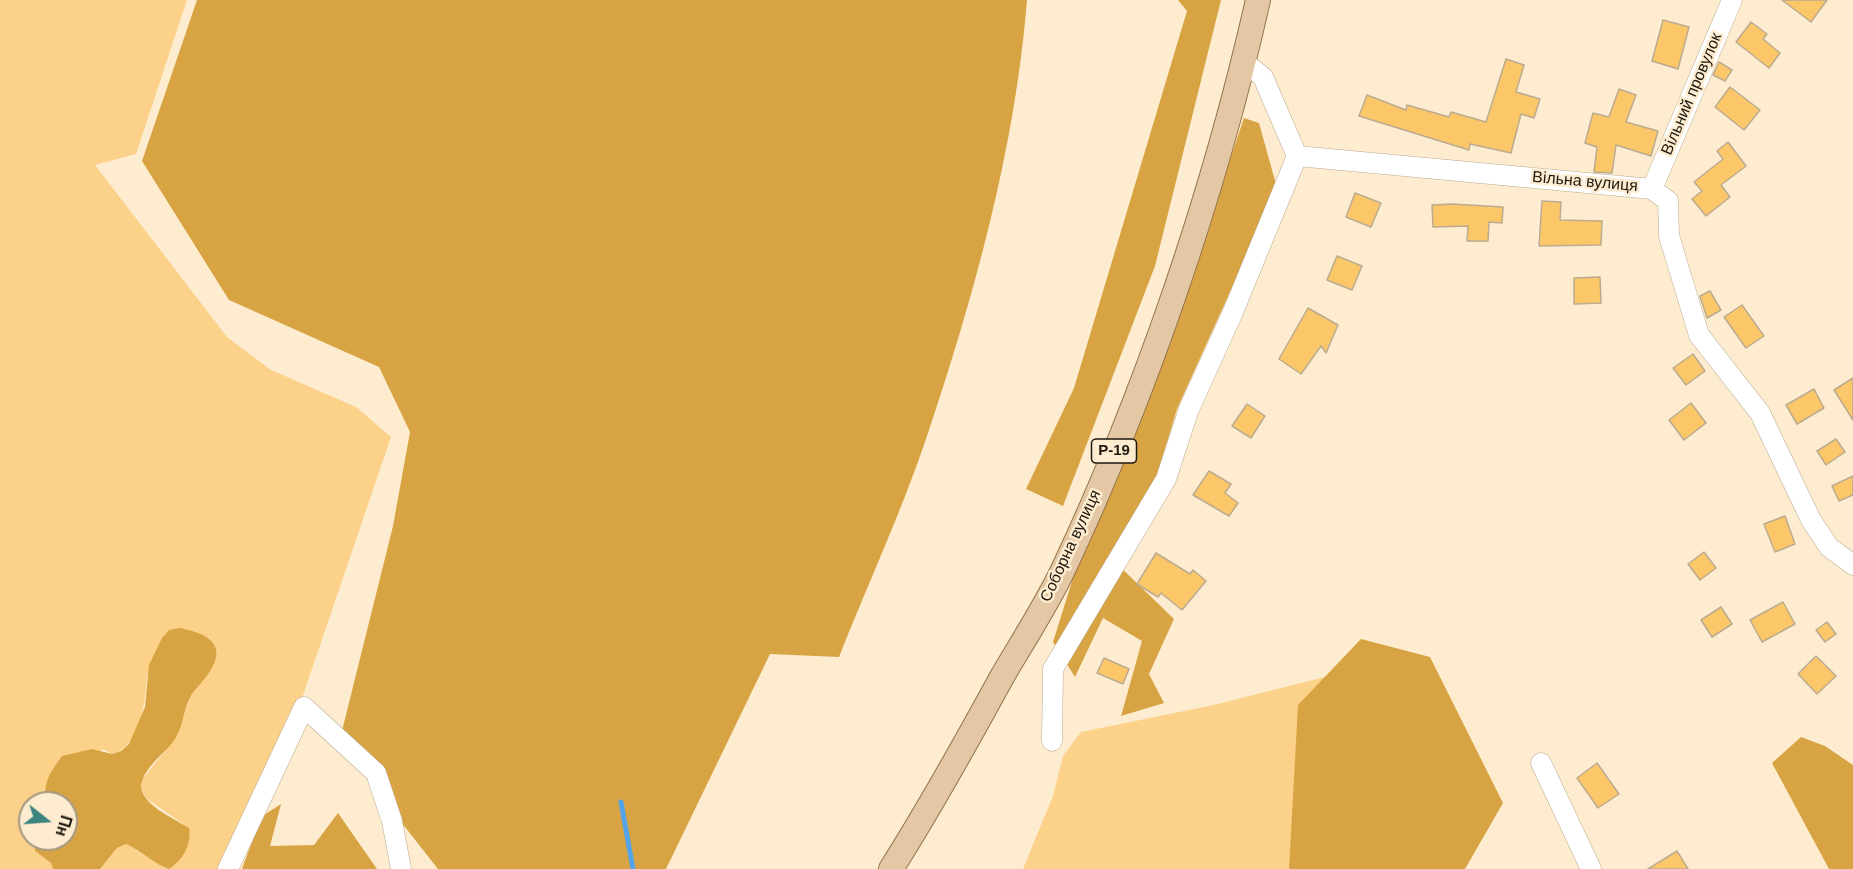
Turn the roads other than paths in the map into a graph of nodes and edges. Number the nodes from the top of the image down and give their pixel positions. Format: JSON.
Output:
{"nodes":[{"id":1,"x":1258,"y":0,"type":"edge"},
{"id":2,"x":1732,"y":0,"type":"edge"},
{"id":3,"x":1244,"y":62,"type":"junction"},
{"id":4,"x":1297,"y":156,"type":"junction"},
{"id":5,"x":1652,"y":189,"type":"junction"},
{"id":6,"x":1853,"y":565,"type":"edge"},
{"id":7,"x":1052,"y":741,"type":"dead end"},
{"id":8,"x":1541,"y":763,"type":"dead end"},
{"id":9,"x":228,"y":869,"type":"edge"},
{"id":10,"x":401,"y":869,"type":"edge"},
{"id":11,"x":891,"y":869,"type":"edge"},
{"id":12,"x":1591,"y":869,"type":"edge"}],
"edges":[{"from":1,"to":3,"type":"main road","name":"Соборна вулиця","number":"Р-19"},
{"from":2,"to":5,"type":"street","name":"Вільний провулок"},
{"from":3,"to":4,"type":"street"},
{"from":3,"to":11,"type":"main road","name":"Соборна вулиця","number":"Р-19"},
{"from":4,"to":5,"type":"street","name":"Вільна вулиця"},
{"from":4,"to":7,"type":"street"},
{"from":5,"to":6,"type":"street","name":"Вільна вулиця"},
{"from":8,"to":12,"type":"street"},
{"from":9,"to":10,"type":"street"}]}
